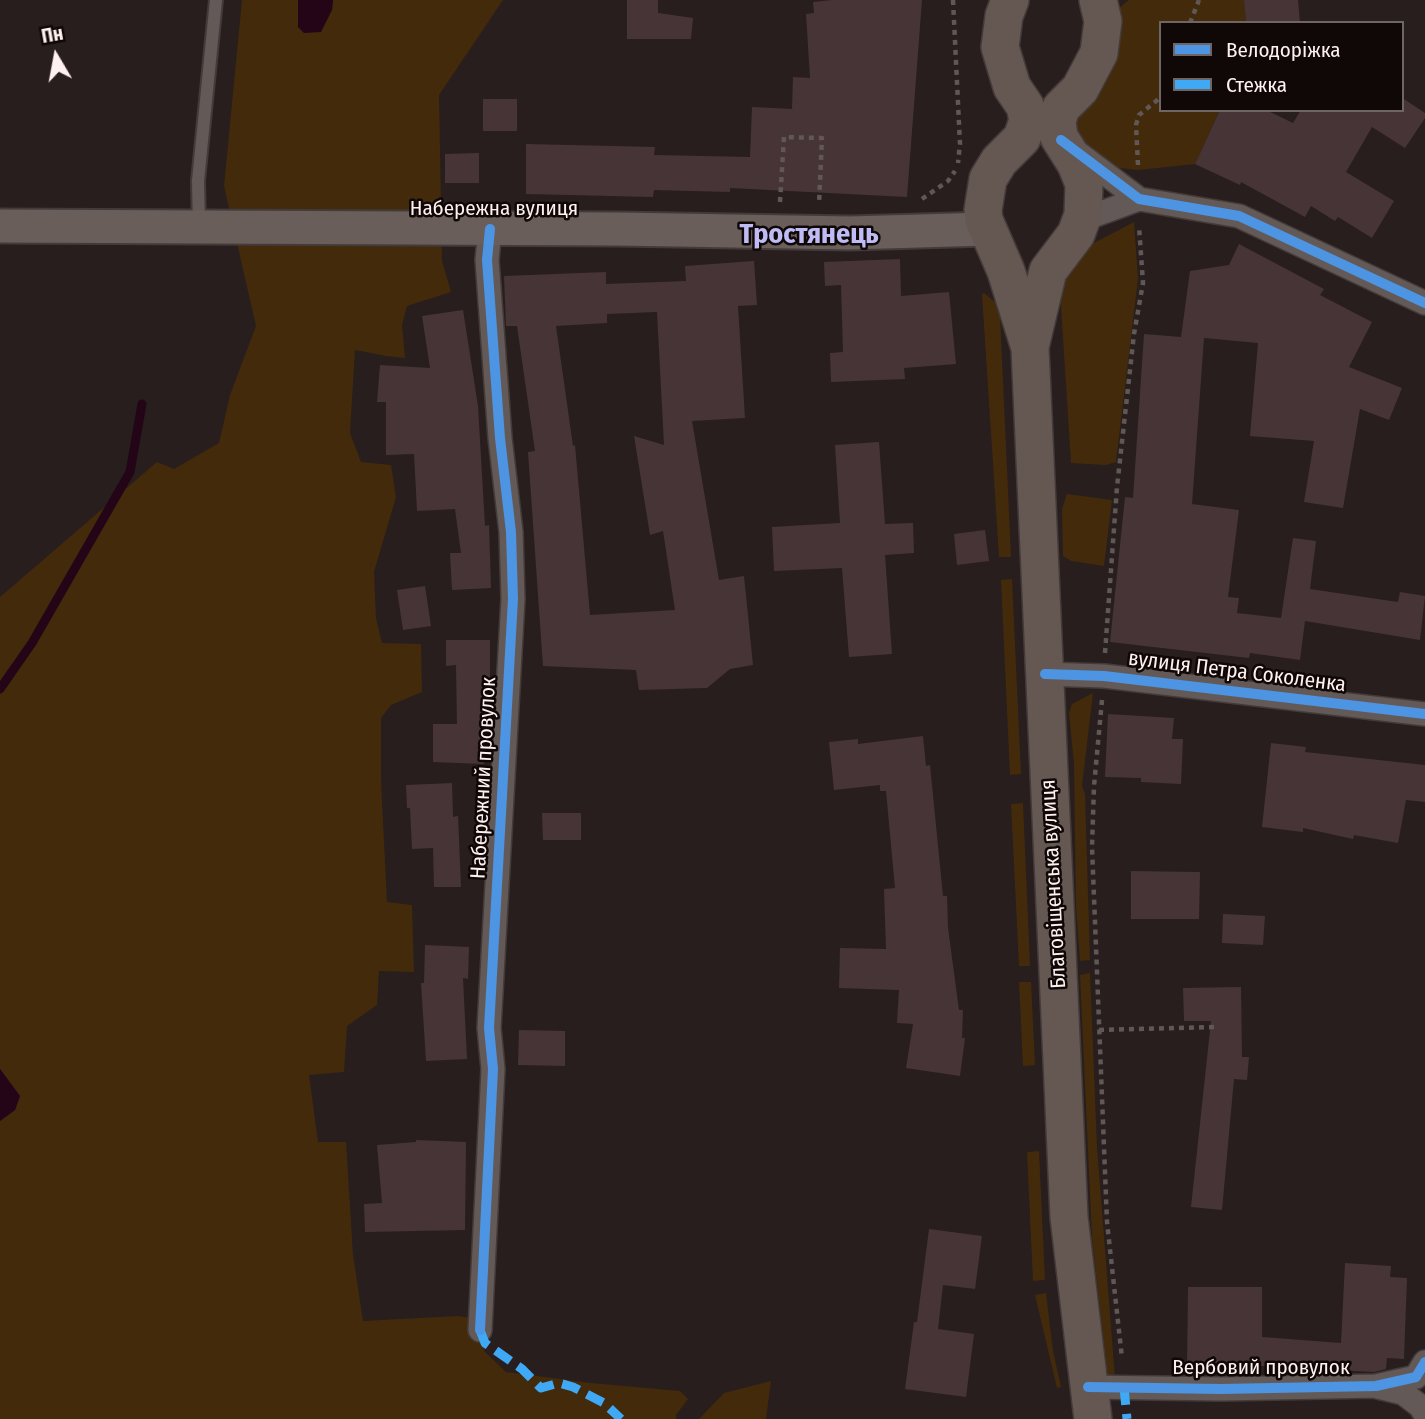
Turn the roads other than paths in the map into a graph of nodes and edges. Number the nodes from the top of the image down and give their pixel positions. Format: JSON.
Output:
{"nodes":[{"id":1,"x":216,"y":0,"type":"edge"},
{"id":2,"x":1009,"y":1,"type":"edge"},
{"id":3,"x":1104,"y":4,"type":"edge"},
{"id":4,"x":1061,"y":140,"type":"junction"},
{"id":5,"x":1139,"y":199,"type":"junction"},
{"id":6,"x":1082,"y":220,"type":"junction"},
{"id":7,"x":0,"y":226,"type":"edge"},
{"id":8,"x":199,"y":227,"type":"junction"},
{"id":9,"x":490,"y":229,"type":"junction"},
{"id":10,"x":987,"y":229,"type":"junction"},
{"id":11,"x":1006,"y":271,"type":"junction"},
{"id":12,"x":1048,"y":271,"type":"junction"},
{"id":13,"x":1425,"y":303,"type":"edge"},
{"id":14,"x":1030,"y":348,"type":"junction"},
{"id":15,"x":1045,"y":674,"type":"junction"},
{"id":16,"x":1425,"y":714,"type":"edge"},
{"id":17,"x":480,"y":1330,"type":"dead end"},
{"id":18,"x":1425,"y":1362,"type":"edge"},
{"id":19,"x":1376,"y":1386,"type":"junction"},
{"id":20,"x":1091,"y":1403,"type":"edge"},
{"id":21,"x":1423,"y":1410,"type":"edge"}],
"edges":[{"from":1,"to":8,"type":"lane"},
{"from":2,"to":10,"type":"main road","name":"Благовіщенська вулиця"},
{"from":3,"to":4,"type":"main road"},
{"from":4,"to":5,"type":"street"},
{"from":4,"to":6,"type":"main road","name":"Благовіщенська вулиця"},
{"from":5,"to":6,"type":"street"},
{"from":5,"to":13,"type":"street"},
{"from":6,"to":12,"type":"main road","name":"Благовіщенська вулиця"},
{"from":7,"to":8,"type":"main road","name":"Набережна вулиця"},
{"from":8,"to":9,"type":"main road","name":"Набережна вулиця"},
{"from":9,"to":10,"type":"main road","name":"Набережна вулиця"},
{"from":9,"to":17,"type":"street","name":"Набережний провулок"},
{"from":10,"to":11,"type":"main road","name":"Благовіщенська вулиця"},
{"from":11,"to":12,"type":"main road"},
{"from":11,"to":14,"type":"main road","name":"Благовіщенська вулиця"},
{"from":12,"to":14,"type":"main road","name":"Благовіщенська вулиця"},
{"from":14,"to":15,"type":"main road","name":"Благовіщенська вулиця"},
{"from":15,"to":16,"type":"street","name":"вулиця Петра Соколенка"},
{"from":15,"to":20,"type":"main road","name":"Благовіщенська вулиця"},
{"from":18,"to":19,"type":"street","name":"Вербовий провулок"},
{"from":19,"to":20,"type":"street","name":"Вербовий провулок"},
{"from":19,"to":21,"type":"street","name":"Вербовий провулок"}]}
